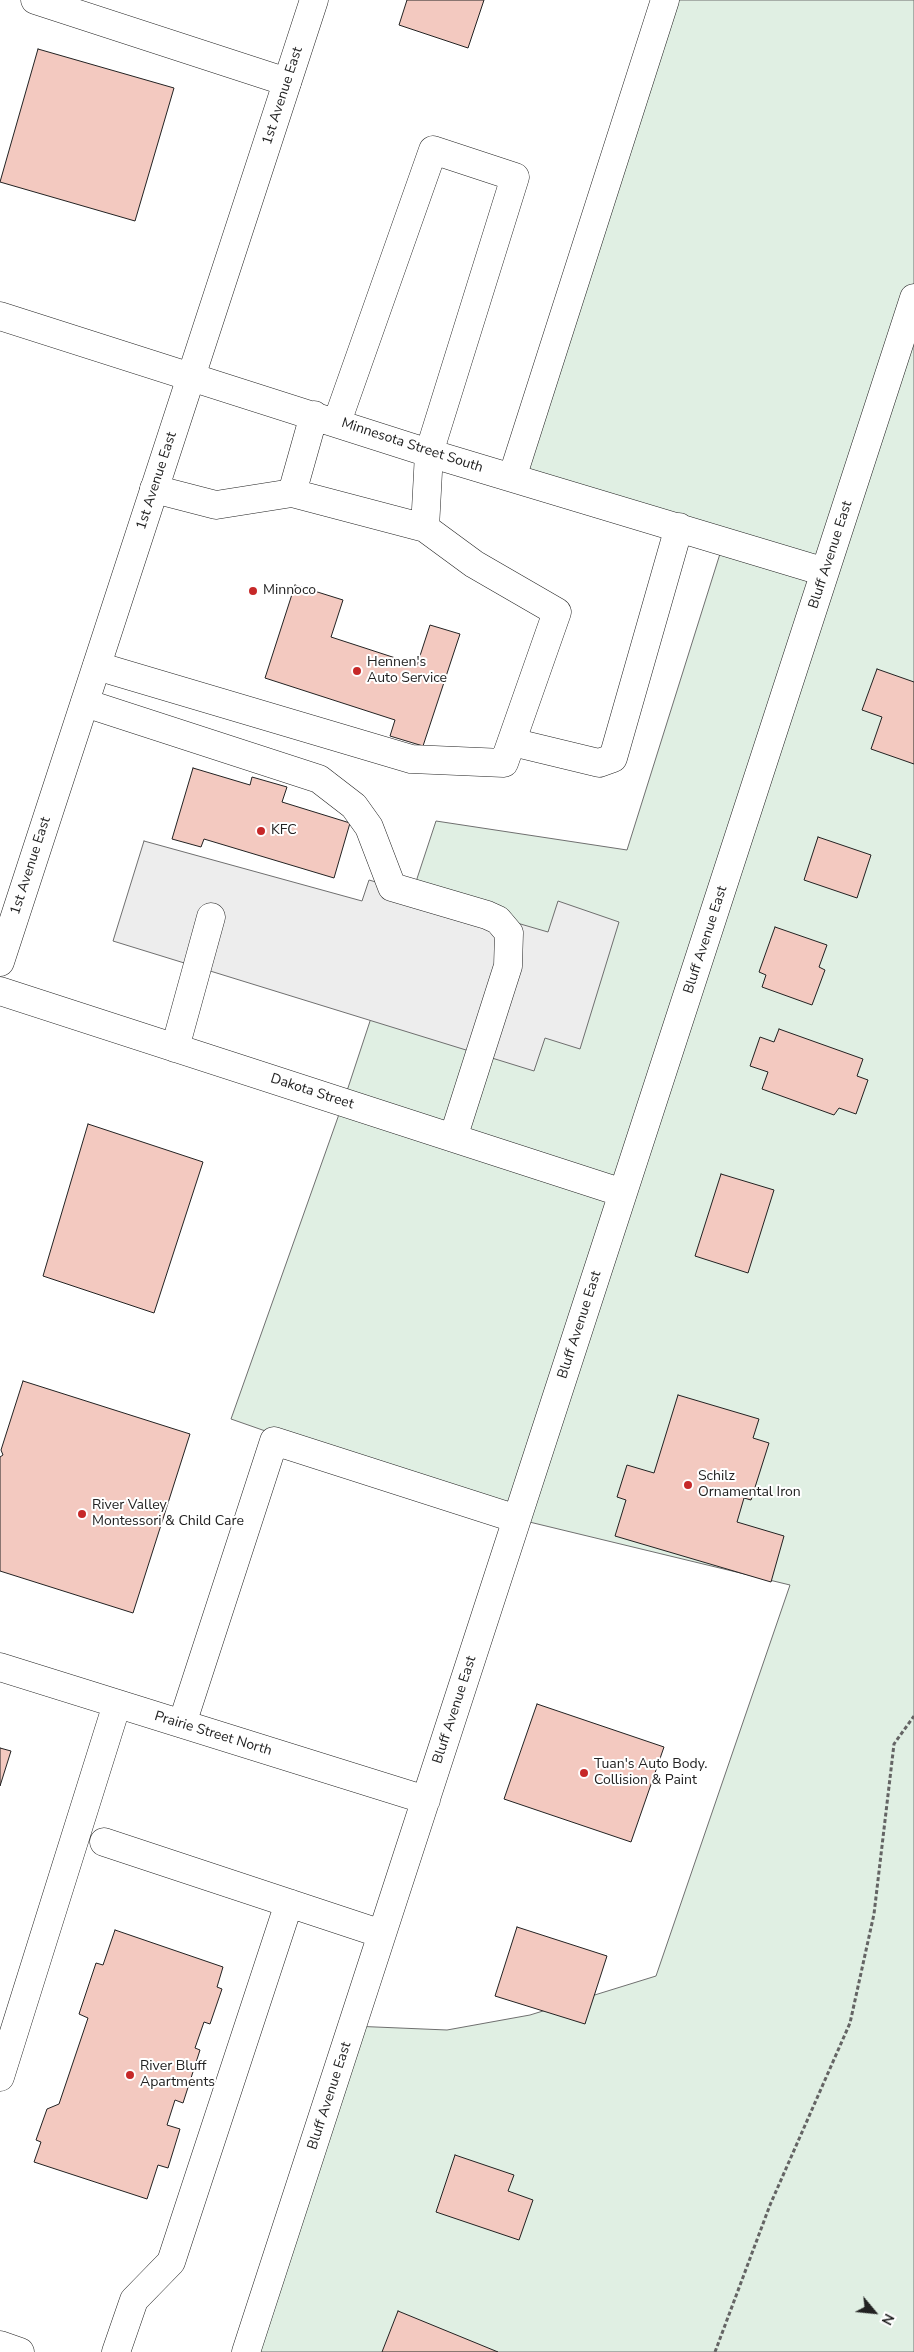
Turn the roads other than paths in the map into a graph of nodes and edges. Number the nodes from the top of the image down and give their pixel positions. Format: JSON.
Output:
{"nodes":[{"id":1,"x":34,"y":0,"type":"edge"},
{"id":2,"x":314,"y":0,"type":"edge"},
{"id":3,"x":665,"y":0,"type":"edge"},
{"id":4,"x":287,"y":82,"type":"junction"},
{"id":5,"x":914,"y":298,"type":"edge"},
{"id":6,"x":0,"y":316,"type":"edge"},
{"id":7,"x":191,"y":378,"type":"junction"},
{"id":8,"x":326,"y":419,"type":"junction"},
{"id":9,"x":429,"y":454,"type":"junction"},
{"id":10,"x":512,"y":478,"type":"junction"},
{"id":11,"x":154,"y":489,"type":"junction"},
{"id":12,"x":292,"y":493,"type":"junction"},
{"id":13,"x":679,"y":527,"type":"junction"},
{"id":14,"x":425,"y":528,"type":"junction"},
{"id":15,"x":826,"y":572,"type":"junction"},
{"id":16,"x":97,"y":666,"type":"junction"},
{"id":17,"x":85,"y":703,"type":"junction"},
{"id":18,"x":512,"y":742,"type":"junction"},
{"id":19,"x":211,"y":917,"type":"dead end"},
{"id":20,"x":0,"y":962,"type":"edge"},
{"id":21,"x":0,"y":992,"type":"edge"},
{"id":22,"x":175,"y":1048,"type":"junction"},
{"id":23,"x":453,"y":1138,"type":"junction"},
{"id":24,"x":624,"y":1193,"type":"junction"},
{"id":25,"x":517,"y":1519,"type":"junction"},
{"id":26,"x":0,"y":1667,"type":"edge"},
{"id":27,"x":117,"y":1704,"type":"junction"},
{"id":28,"x":182,"y":1724,"type":"junction"},
{"id":29,"x":426,"y":1800,"type":"junction"},
{"id":30,"x":104,"y":1842,"type":"dead end"},
{"id":31,"x":289,"y":1903,"type":"junction"},
{"id":32,"x":382,"y":1934,"type":"junction"},
{"id":33,"x":0,"y":2077,"type":"edge"},
{"id":34,"x":0,"y":2345,"type":"edge"},
{"id":35,"x":20,"y":2352,"type":"edge"},
{"id":36,"x":116,"y":2352,"type":"edge"},
{"id":37,"x":246,"y":2352,"type":"edge"}],
"edges":[{"from":1,"to":4,"type":"street"},
{"from":2,"to":4,"type":"street","name":"1st Avenue East"},
{"from":3,"to":10,"type":"street"},
{"from":4,"to":7,"type":"street","name":"1st Avenue East"},
{"from":5,"to":15,"type":"street","name":"Bluff Avenue East"},
{"from":6,"to":7,"type":"street","name":"Minnesota Street South"},
{"from":7,"to":8,"type":"street","name":"Minnesota Street South"},
{"from":7,"to":11,"type":"street","name":"1st Avenue East"},
{"from":8,"to":9,"type":"street","name":"Minnesota Street South"},
{"from":8,"to":9,"type":"street"},
{"from":8,"to":12,"type":"street"},
{"from":9,"to":10,"type":"street","name":"Minnesota Street South"},
{"from":9,"to":14,"type":"street"},
{"from":10,"to":13,"type":"street","name":"Minnesota Street South"},
{"from":11,"to":12,"type":"street"},
{"from":11,"to":16,"type":"street","name":"1st Avenue East"},
{"from":12,"to":14,"type":"street"},
{"from":13,"to":15,"type":"street","name":"Minnesota Street South"},
{"from":13,"to":18,"type":"street"},
{"from":14,"to":18,"type":"street"},
{"from":15,"to":24,"type":"street","name":"Bluff Avenue East"},
{"from":16,"to":17,"type":"street","name":"1st Avenue East"},
{"from":16,"to":18,"type":"street"},
{"from":17,"to":20,"type":"street","name":"1st Avenue East"},
{"from":17,"to":23,"type":"street"},
{"from":19,"to":22,"type":"street"},
{"from":21,"to":22,"type":"street","name":"Dakota Street"},
{"from":22,"to":23,"type":"street","name":"Dakota Street"},
{"from":23,"to":24,"type":"street","name":"Dakota Street"},
{"from":24,"to":25,"type":"street","name":"Bluff Avenue East"},
{"from":25,"to":28,"type":"street"},
{"from":25,"to":29,"type":"street","name":"Bluff Avenue East"},
{"from":26,"to":27,"type":"street","name":"Prairie Street North"},
{"from":27,"to":28,"type":"street","name":"Prairie Street North"},
{"from":27,"to":33,"type":"street"},
{"from":28,"to":29,"type":"street","name":"Prairie Street North"},
{"from":29,"to":32,"type":"street","name":"Bluff Avenue East"},
{"from":30,"to":31,"type":"street"},
{"from":31,"to":32,"type":"street"},
{"from":31,"to":36,"type":"street"},
{"from":32,"to":37,"type":"street","name":"Bluff Avenue East"},
{"from":34,"to":35,"type":"street"}]}
